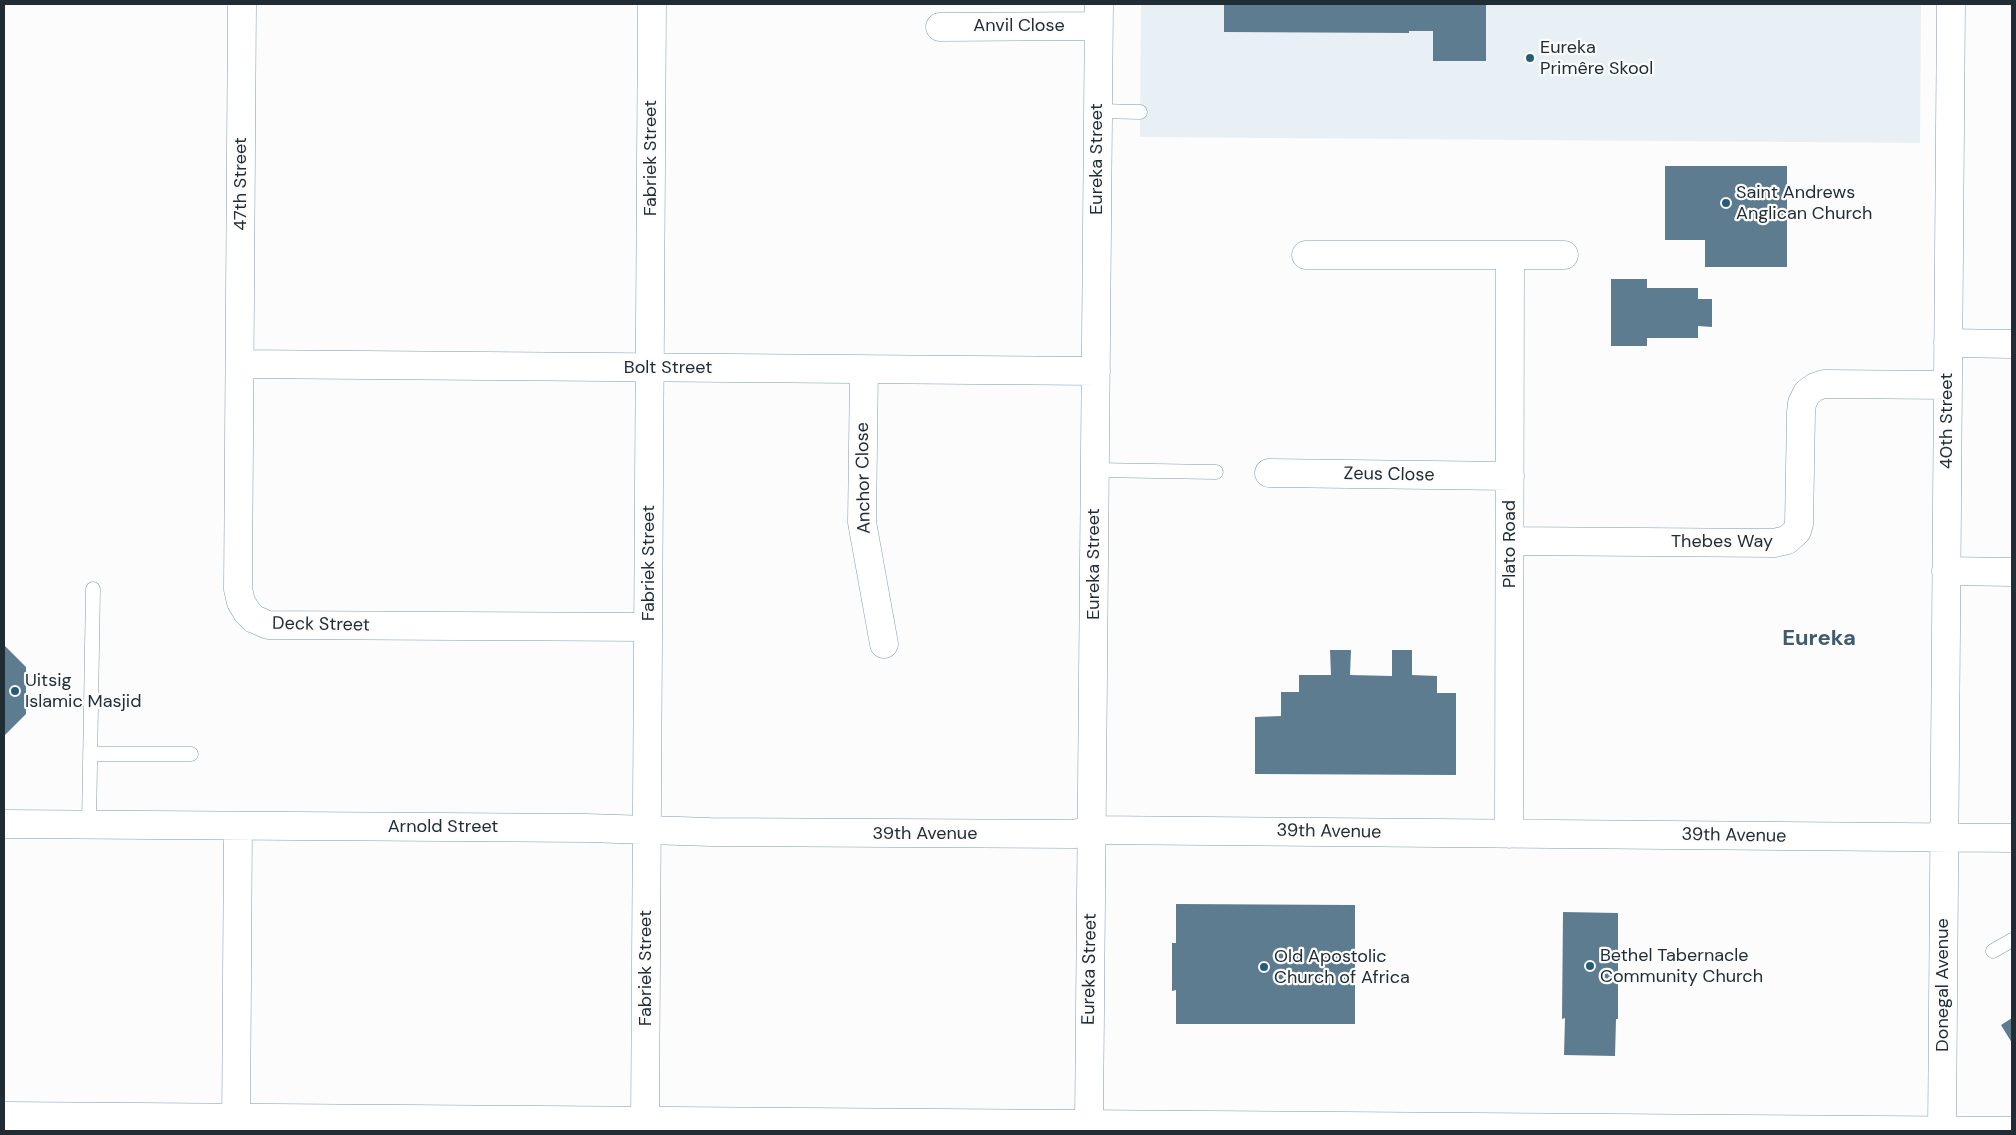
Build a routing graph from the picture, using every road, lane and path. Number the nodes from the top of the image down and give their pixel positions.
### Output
1 (242, 4) edge
2 (652, 4) edge
3 (1951, 4) edge
4 (1099, 15) edge
5 (940, 27) dead end
6 (1098, 111) junction
7 (1140, 112) dead end
8 (1510, 255) junction
9 (1564, 255) dead end
10 (1306, 256) dead end
11 (1948, 343) junction
12 (2012, 344) edge
13 (240, 364) junction
14 (650, 368) junction
15 (864, 370) junction
16 (1096, 371) junction
17 (1948, 385) junction
18 (1095, 470) junction
19 (1216, 472) dead end
20 (1268, 473) dead end
21 (1510, 476) junction
22 (1510, 542) junction
23 (1946, 571) junction
24 (2012, 572) edge
25 (93, 589) dead end
26 (648, 627) junction
27 (884, 644) dead end
28 (90, 754) junction
29 (191, 754) dead end
30 (4, 824) edge
31 (89, 824) junction
32 (238, 826) junction
33 (1092, 830) junction
34 (647, 832) junction
35 (1509, 834) junction
36 (1944, 838) junction
37 (2012, 838) edge
38 (2012, 940) edge
39 (1992, 951) dead end
40 (4, 1116) edge
41 (645, 1121) junction
42 (1089, 1123) junction
43 (236, 1125) edge
44 (703, 1126) edge
45 (1942, 1131) edge
46 (2012, 1131) edge

1 - 13 street, 47th Street
2 - 14 street, Fabriek Street
3 - 11 street, 40th Street
4 - 5 street, Anvil Close
4 - 6 street, Eureka Street
6 - 7 lane
6 - 16 street, Eureka Street
8 - 9 street
8 - 10 street
8 - 21 street, Plato Road
11 - 12 street
11 - 17 street, 40th Street
13 - 14 street, Bolt Street
13 - 26 street, Deck Street
14 - 15 street, Bolt Street
14 - 26 street, Fabriek Street
15 - 16 street, Bolt Street
15 - 27 street, Anchor Close
16 - 18 street, Eureka Street
17 - 22 street, Thebes Way
17 - 23 street, 40th Street
18 - 19 lane
18 - 33 street, Eureka Street
20 - 21 street, Zeus Close
21 - 22 street, Plato Road
22 - 35 street, Plato Road
23 - 24 street
23 - 36 street, 40th Street
25 - 28 lane
26 - 34 street, Fabriek Street
28 - 29 lane
28 - 31 lane
30 - 31 street, Arnold Street
31 - 32 street, Arnold Street
32 - 34 street, Arnold Street
32 - 43 street
33 - 34 street, 39th Avenue
33 - 35 street, 39th Avenue
33 - 42 street, Eureka Street
34 - 41 street, Fabriek Street
35 - 36 street, 39th Avenue
36 - 37 street, 39th Avenue
36 - 45 street, Donegal Avenue
38 - 39 lane
40 - 43 street
41 - 43 street
41 - 44 street
42 - 44 street
42 - 45 street
45 - 46 street

